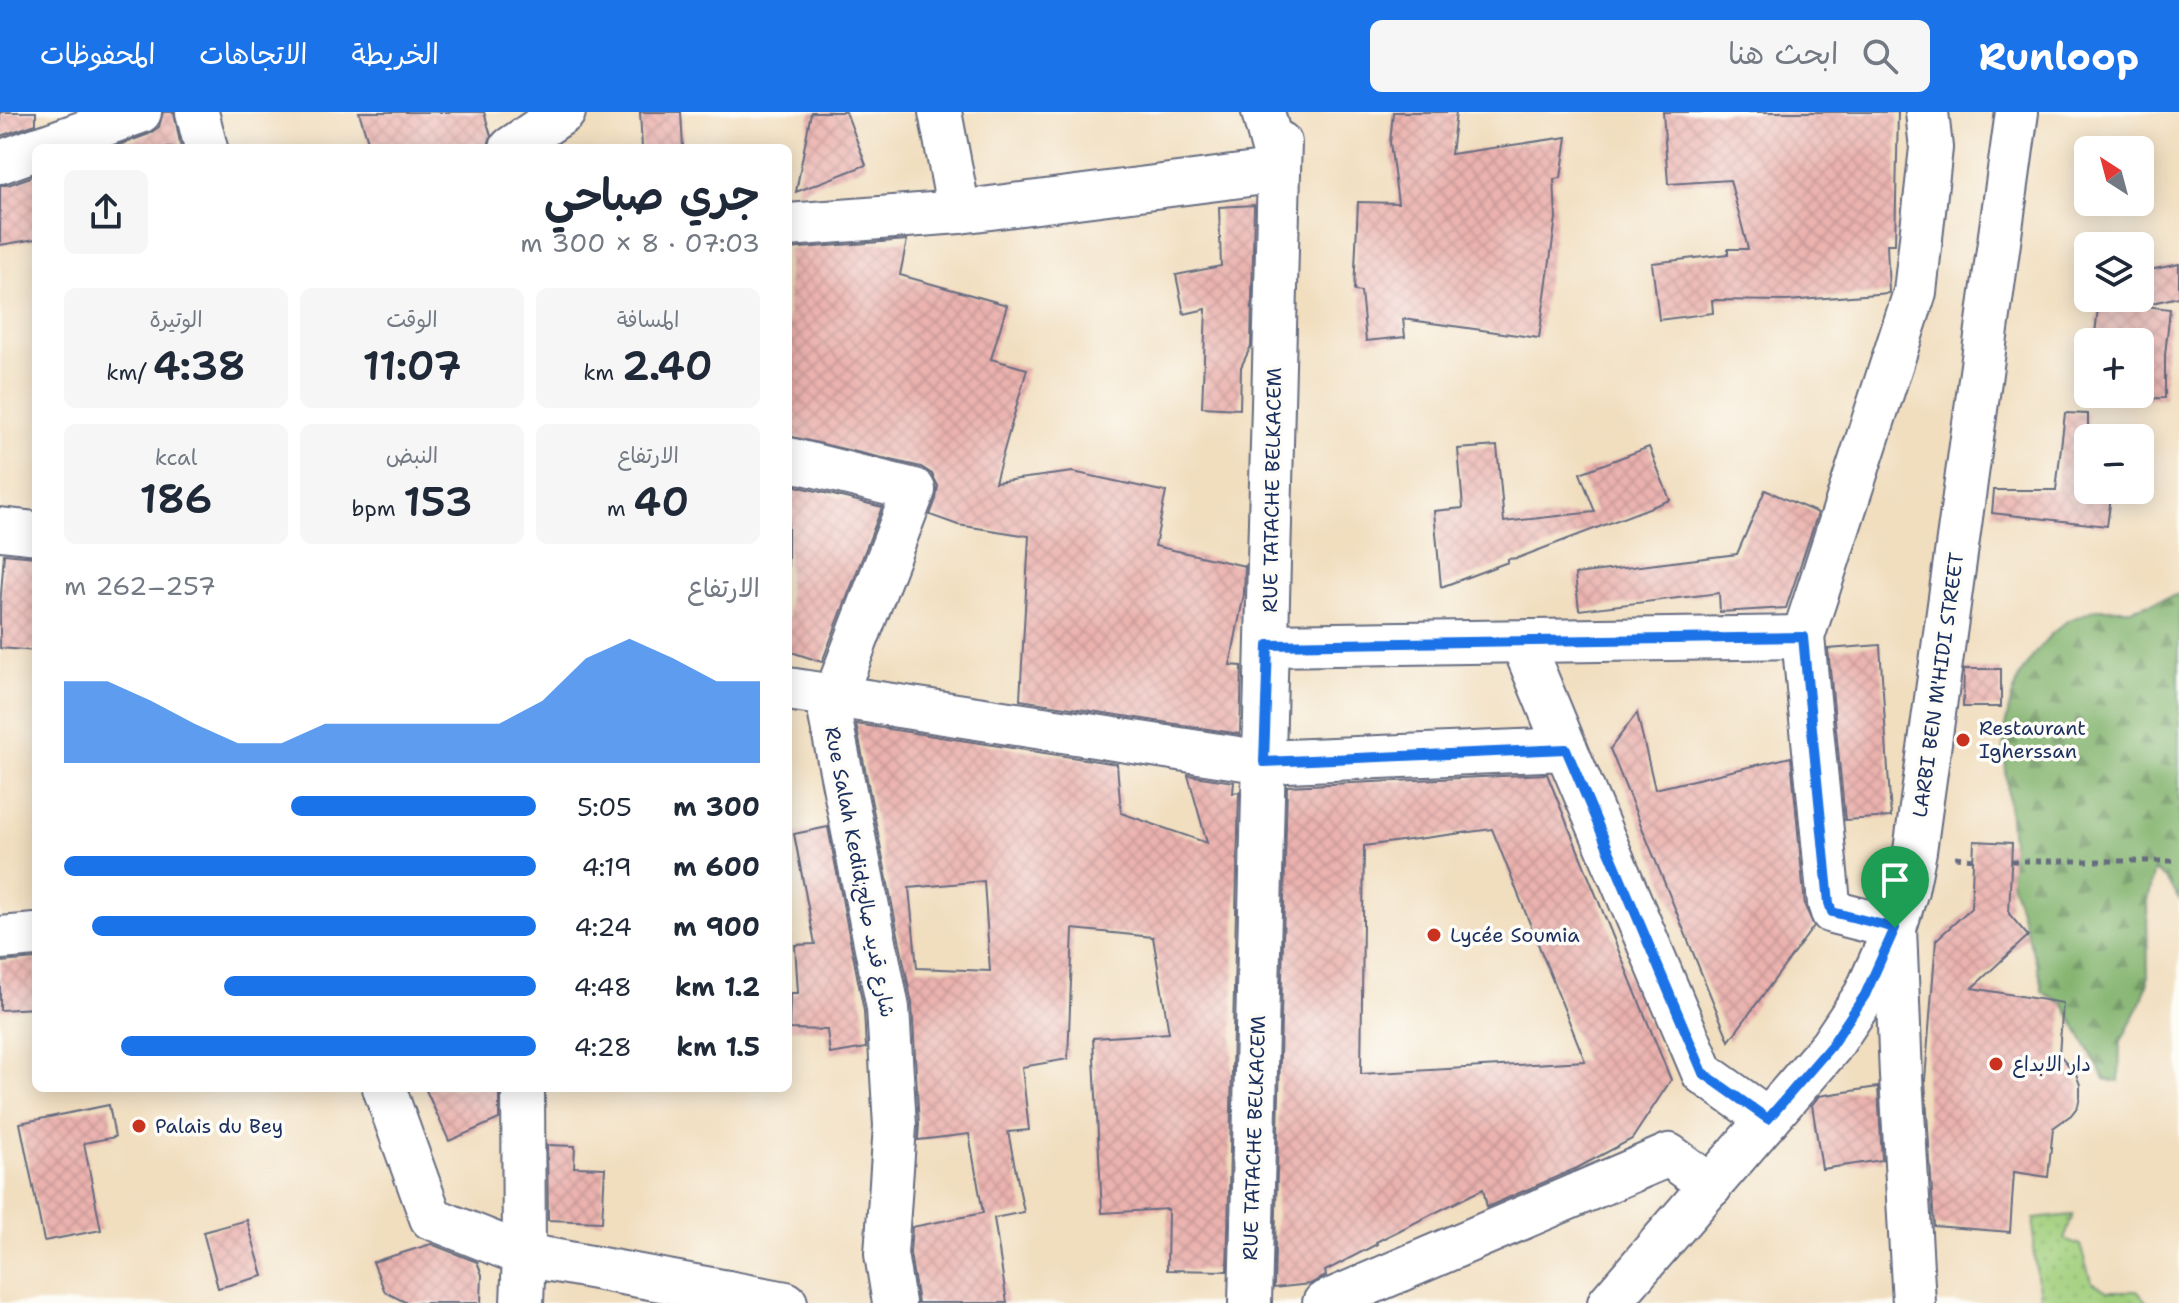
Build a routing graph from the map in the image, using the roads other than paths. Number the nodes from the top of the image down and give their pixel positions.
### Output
1 (140, 112) edge
2 (197, 112) edge
3 (511, 112) edge
4 (564, 112) edge
5 (940, 112) edge
6 (1263, 112) edge
7 (1281, 112) edge
8 (1927, 112) edge
9 (2017, 112) edge
10 (52, 144) edge
11 (205, 144) edge
12 (511, 144) edge
13 (517, 144) edge
14 (32, 151) edge
15 (0, 162) edge
16 (1279, 171) junction
17 (959, 212) junction
18 (792, 225) edge
19 (792, 460) edge
20 (0, 529) edge
21 (32, 533) edge
22 (1803, 637) junction
23 (1522, 642) junction
24 (1268, 645) junction
25 (792, 690) edge
26 (835, 696) junction
27 (1566, 749) junction
28 (1264, 762) junction
29 (1895, 928) junction
30 (32, 935) edge
31 (0, 938) edge
32 (385, 1092) edge
33 (523, 1092) edge
34 (1768, 1119) junction
35 (1711, 1186) junction
36 (524, 1255) junction
37 (726, 1298) edge
38 (522, 1303) edge
39 (786, 1303) edge
40 (894, 1303) edge
41 (1250, 1303) edge
42 (1324, 1303) edge
43 (1609, 1303) edge
44 (1914, 1303) edge

1 - 10 street
2 - 11 street
3 - 12 street
4 - 13 street
5 - 17 street
6 - 16 street, RUE TATACHE BELKACEM
7 - 16 street
8 - 22 street
9 - 29 street, LARBI BEN M'HIDI STREET
14 - 15 street
16 - 17 street
16 - 24 street, RUE TATACHE BELKACEM
17 - 18 street
19 - 26 street, Rue Salah Kedid;شارع قديد صالح
20 - 21 street
22 - 23 street
22 - 29 street
23 - 24 street
23 - 27 street
24 - 28 street, RUE TATACHE BELKACEM
25 - 26 street
26 - 28 street
26 - 40 street, Rue Salah Kedid;شارع قديد صالح
27 - 28 street
27 - 34 street
28 - 41 street, RUE TATACHE BELKACEM
29 - 34 street, LARBI BEN M'HIDI STREET
29 - 44 street
30 - 31 street
32 - 36 street
33 - 36 street
34 - 35 street, LARBI BEN M'HIDI STREET
35 - 42 street
35 - 43 street, LARBI BEN M'HIDI STREET
36 - 37 street
36 - 38 street
37 - 39 street

